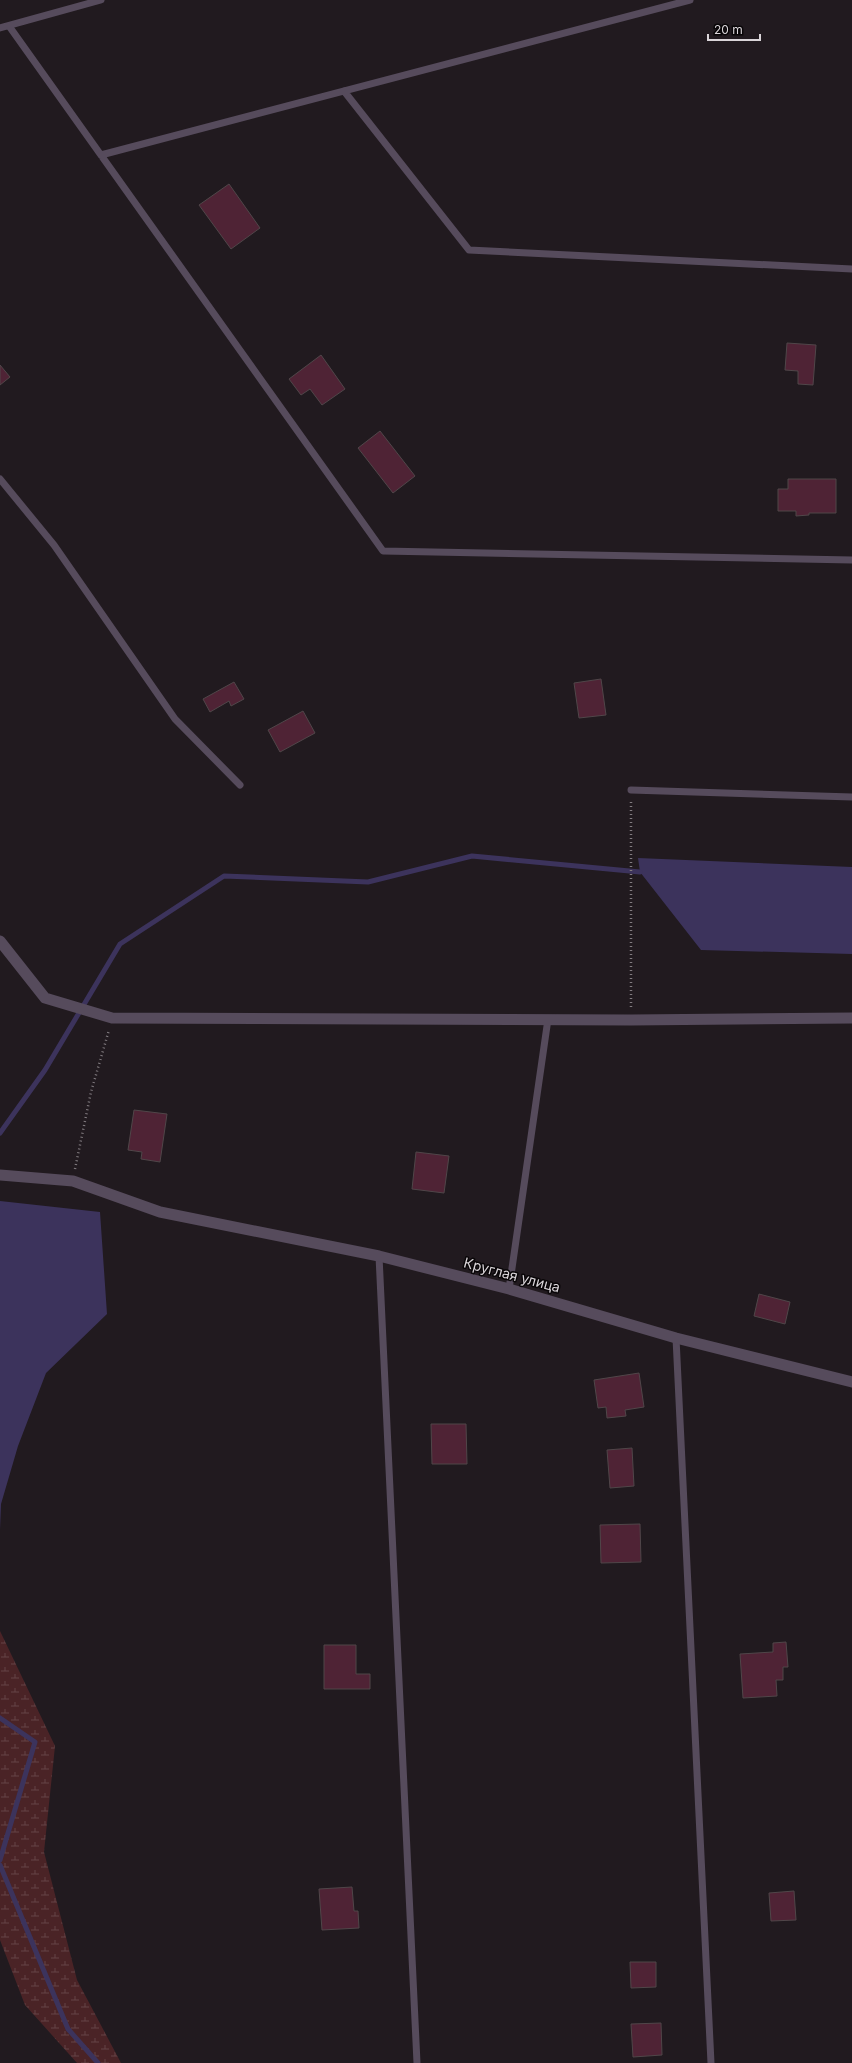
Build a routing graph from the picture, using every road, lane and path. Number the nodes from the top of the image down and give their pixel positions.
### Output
1 (101, 0) edge
2 (690, 0) edge
3 (8, 26) junction
4 (0, 28) edge
5 (344, 91) junction
6 (101, 155) junction
7 (852, 269) edge
8 (0, 479) edge
9 (852, 560) edge
10 (240, 784) dead end
11 (631, 790) joint
12 (852, 797) edge
13 (0, 941) edge
14 (112, 1018) junction
15 (852, 1018) edge
16 (548, 1019) junction
17 (631, 1020) junction
18 (0, 1175) edge
19 (73, 1181) junction
20 (379, 1256) junction
21 (509, 1289) junction
22 (676, 1338) junction
23 (852, 1382) edge
24 (417, 2063) edge
25 (711, 2063) edge

1 - 3 lane
2 - 5 lane
3 - 4 lane
3 - 6 lane
5 - 6 lane
5 - 7 lane
6 - 9 lane
8 - 10 lane
11 - 12 lane
11 - 17 path
13 - 14 street
14 - 16 street
14 - 19 path
15 - 17 street
16 - 17 street
16 - 21 lane
18 - 19 street, Круглая улица
19 - 20 street, Круглая улица
20 - 21 street, Круглая улица
20 - 24 lane
21 - 22 street, Круглая улица
22 - 23 street, Круглая улица
22 - 25 lane

